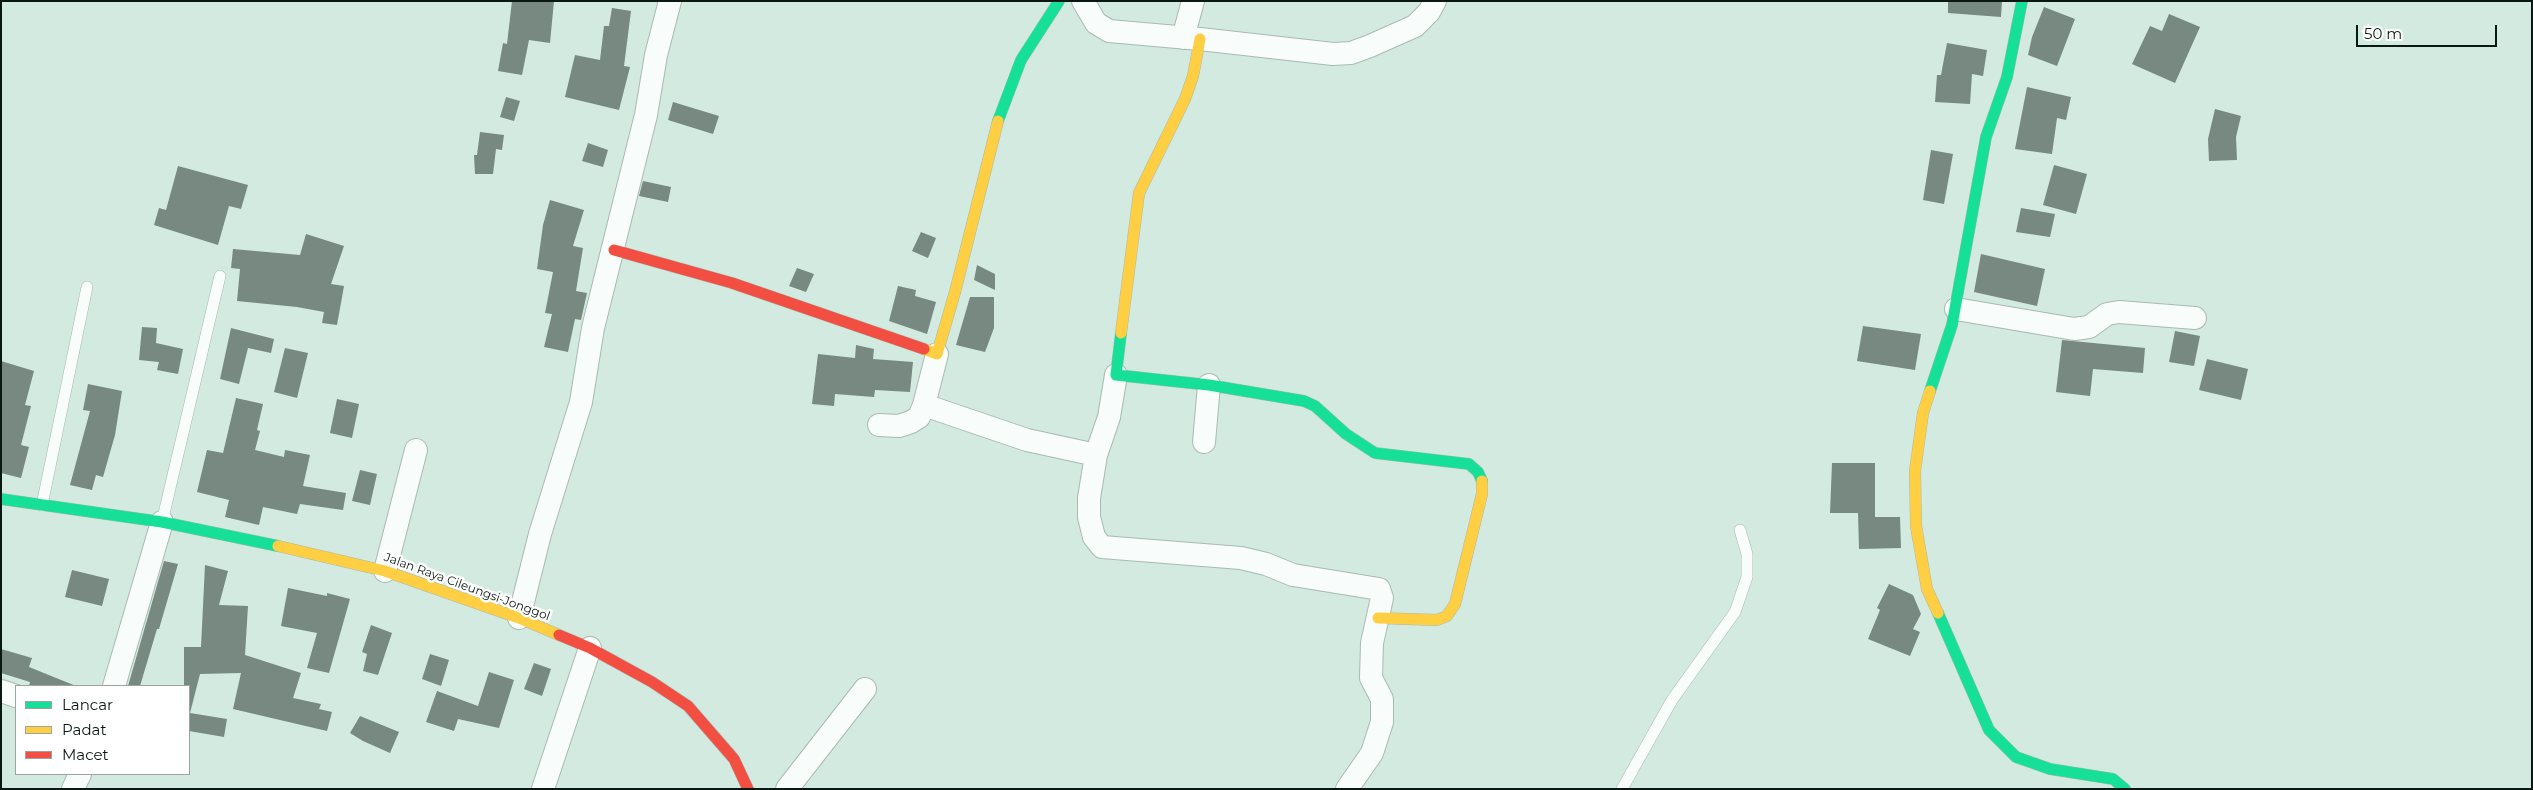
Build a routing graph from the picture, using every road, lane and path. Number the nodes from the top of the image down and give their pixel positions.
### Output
1 (670, 1) edge
2 (1059, 1) edge
3 (1083, 1) edge
4 (1193, 1) edge
5 (1435, 1) edge
6 (2022, 1) edge
7 (1192, 38) junction
8 (614, 250) junction
9 (220, 276) dead end
10 (87, 287) dead end
11 (1956, 309) junction
12 (2195, 318) dead end
13 (937, 354) junction
14 (1116, 375) junction
15 (1209, 385) junction
16 (924, 405) junction
17 (879, 425) dead end
18 (1204, 442) dead end
19 (416, 450) dead end
20 (1096, 455) junction
21 (1, 499) edge
22 (42, 505) junction
23 (162, 522) junction
24 (1740, 530) dead end
25 (385, 571) junction
26 (518, 618) junction
27 (1378, 618) junction
28 (590, 648) junction
29 (114, 685) edge
30 (865, 689) dead end
31 (1, 691) edge
32 (15, 696) edge
33 (80, 775) edge
34 (73, 789) edge
35 (543, 789) edge
36 (748, 789) edge
37 (787, 789) edge
38 (1347, 789) edge
39 (1622, 789) edge
40 (2125, 789) edge

1 - 8 street
2 - 13 street
3 - 7 street
4 - 7 street
5 - 7 street
6 - 11 street
7 - 14 street
8 - 13 street
8 - 26 street
9 - 23 lane
10 - 22 lane
11 - 12 street
11 - 40 street
13 - 16 street
14 - 15 street
14 - 20 street
15 - 18 street
15 - 27 street
16 - 17 street
16 - 20 street
19 - 25 street
20 - 27 street
21 - 22 street, Jalan Raya Cileungsi-Jonggol
22 - 23 street, Jalan Raya Cileungsi-Jonggol
23 - 25 street, Jalan Raya Cileungsi-Jonggol
23 - 29 street
24 - 39 lane
25 - 26 street, Jalan Raya Cileungsi-Jonggol
26 - 28 street, Jalan Raya Cileungsi-Jonggol
27 - 38 street
28 - 35 street
28 - 36 street, Jalan Raya Cileungsi-Jonggol
30 - 37 street
31 - 32 street
33 - 34 street

